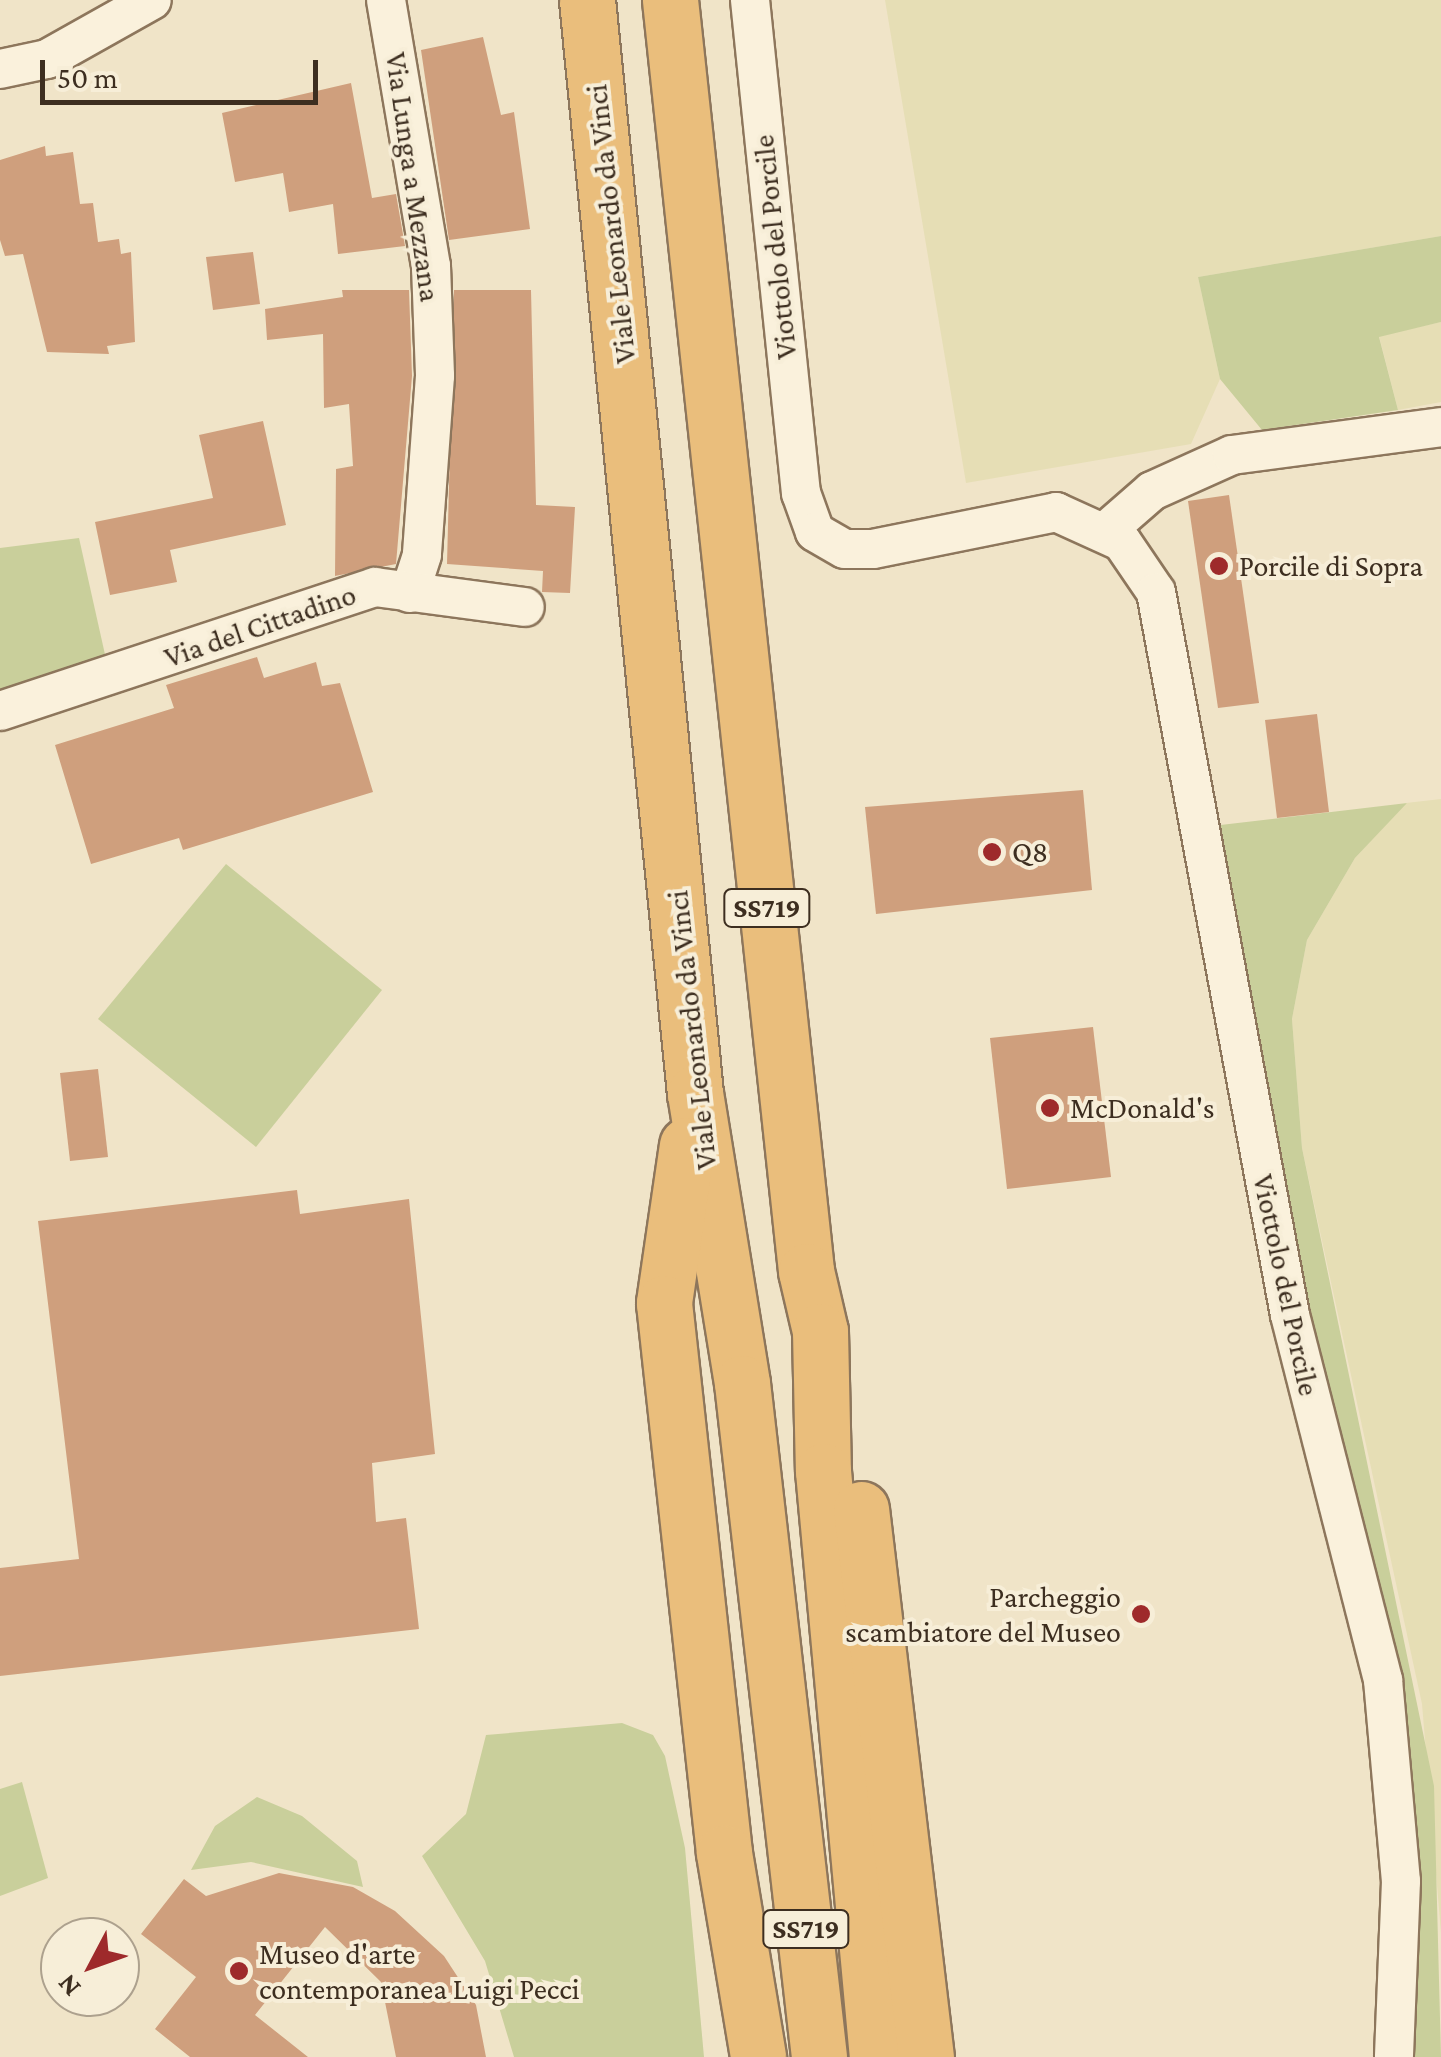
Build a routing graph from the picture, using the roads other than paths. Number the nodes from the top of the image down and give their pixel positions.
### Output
1 (152, 0) edge
2 (386, 0) edge
3 (587, 0) edge
4 (670, 0) edge
5 (750, 0) edge
6 (0, 70) edge
7 (1441, 428) edge
8 (1105, 532) junction
9 (410, 593) junction
10 (526, 607) dead end
11 (0, 710) edge
12 (695, 1092) junction
13 (820, 1331) junction
14 (887, 1709) junction
15 (726, 1862) junction
16 (724, 2057) edge
17 (758, 2057) edge
18 (819, 2057) edge
19 (877, 2057) edge
20 (926, 2057) edge
21 (960, 2057) edge
22 (1394, 2057) edge

1 - 6 street
2 - 9 street, Via Lunga a Mezzana
3 - 12 highway, Viale Leonardo da Vinci / SS719
4 - 13 highway, SS719
5 - 8 street, Viottolo del Porcile
7 - 8 street
8 - 22 street, Viottolo del Porcile
9 - 10 street, Via del Cittadino
9 - 11 street, Via del Cittadino
12 - 15 highway
12 - 18 highway, Viale Leonardo da Vinci / SS719
13 - 14 highway
13 - 19 highway, SS719
14 - 20 highway
14 - 21 highway
15 - 16 highway
15 - 17 highway

